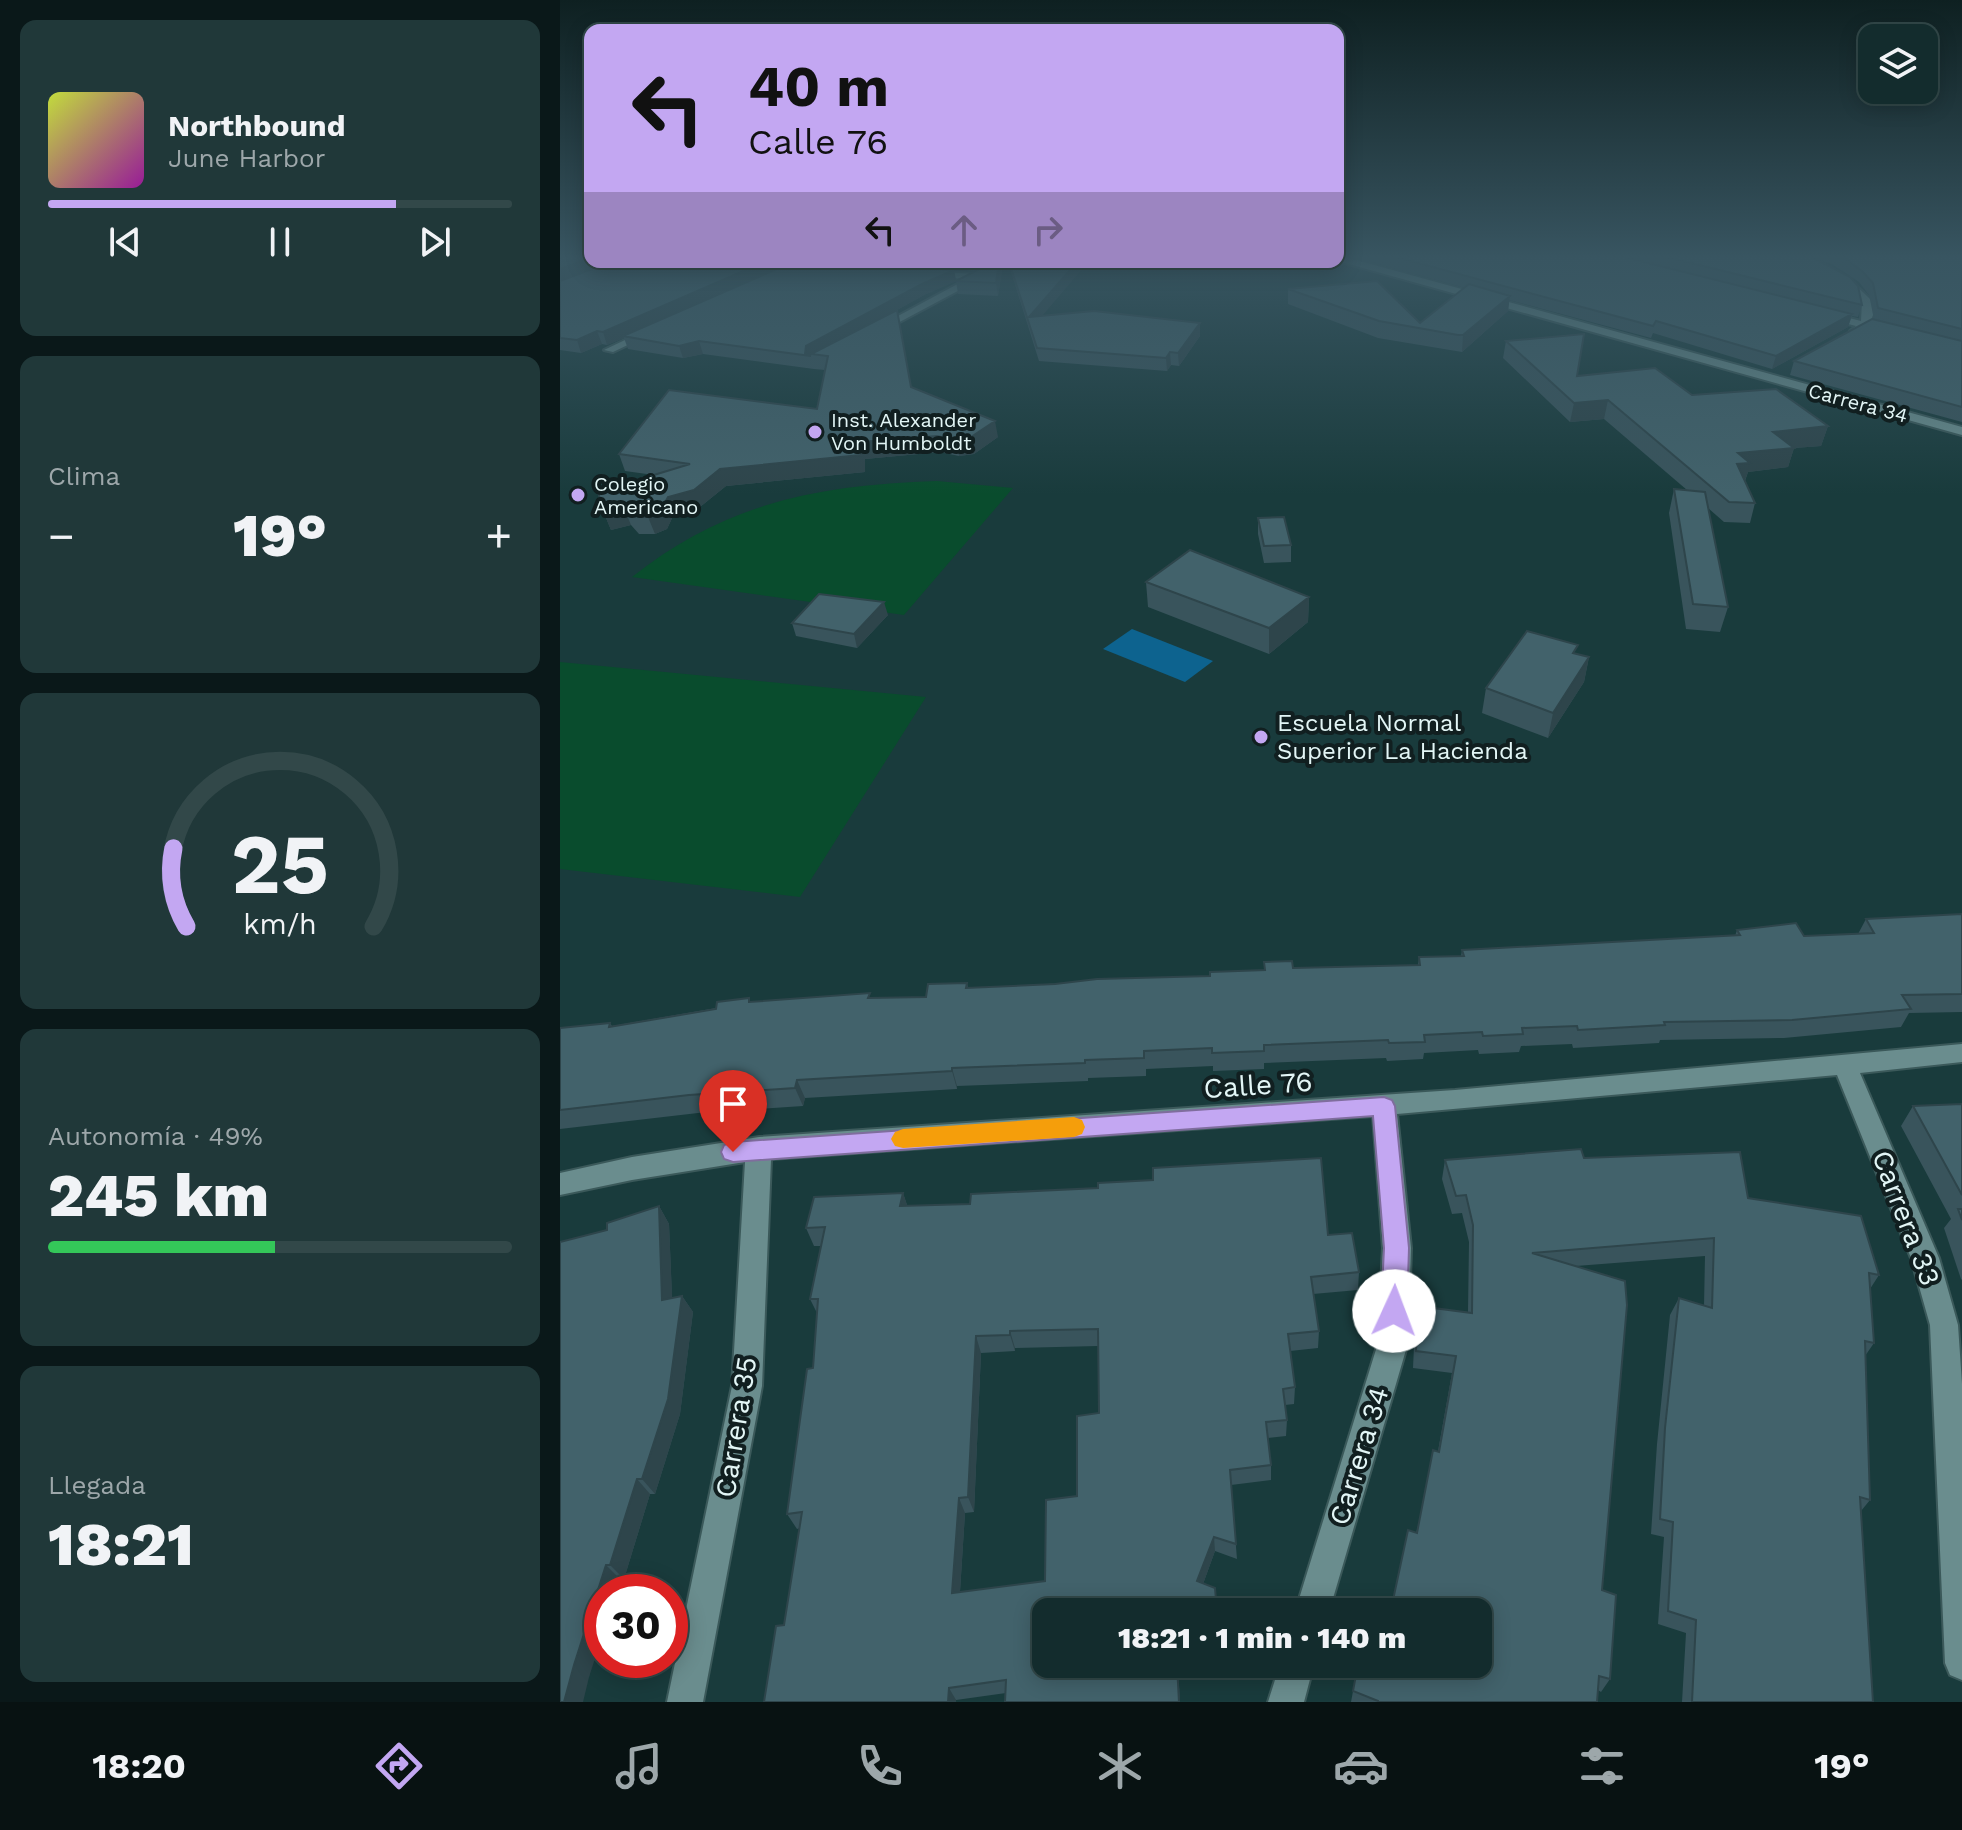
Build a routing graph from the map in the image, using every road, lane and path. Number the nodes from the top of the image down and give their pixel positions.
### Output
1 (645, 334) edge
2 (1610, 334) edge
3 (1847, 334) edge
4 (1837, 340) edge
5 (609, 350) dead end
6 (1782, 371) edge
7 (1768, 379) junction
8 (1962, 431) edge
9 (1962, 1053) edge
10 (1845, 1065) junction
11 (1384, 1106) junction
12 (759, 1148) junction
13 (560, 1184) edge
14 (1316, 1598) edge
15 (1962, 1663) edge
16 (1293, 1678) edge
17 (685, 1702) edge
18 (1286, 1702) edge

1 - 5 street
2 - 7 street, Carrera 34
3 - 4 street
6 - 7 street
7 - 8 street, Carrera 34
9 - 10 street, Calle 76
10 - 11 street, Calle 76
10 - 15 street, Carrera 33
11 - 12 street, Calle 76
11 - 14 street, Carrera 34
12 - 13 street, Calle 76
12 - 17 street, Carrera 35
16 - 18 street

